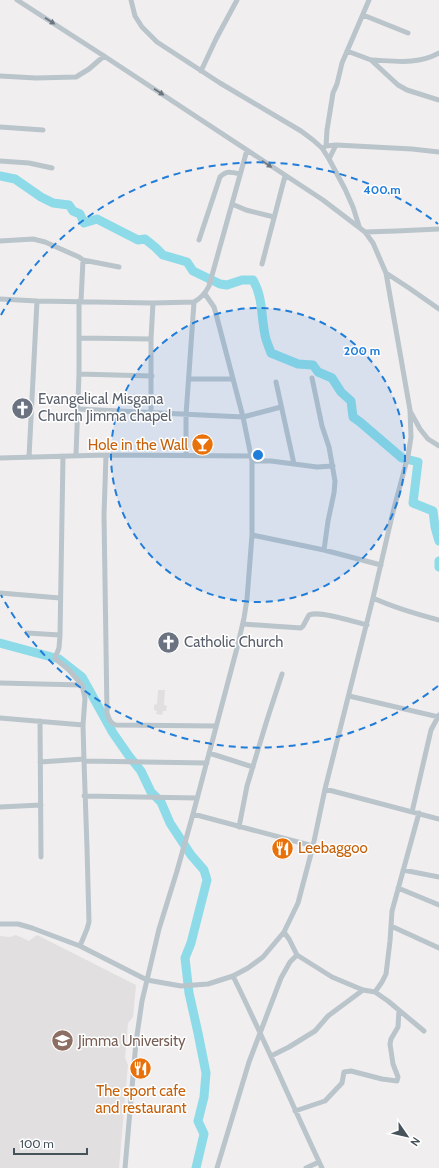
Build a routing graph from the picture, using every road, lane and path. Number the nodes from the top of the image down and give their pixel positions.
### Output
1 (17, 0) edge
2 (131, 0) edge
3 (237, 0) edge
4 (369, 0) edge
5 (363, 15) junction
6 (408, 33) dead end
7 (347, 51) junction
8 (439, 53) edge
9 (104, 56) junction
10 (371, 60) junction
11 (201, 71) junction
12 (0, 76) edge
13 (439, 99) edge
14 (0, 127) edge
15 (43, 130) dead end
16 (336, 145) junction
17 (324, 147) junction
18 (247, 150) junction
19 (439, 152) edge
20 (329, 159) junction
21 (0, 161) edge
22 (52, 168) dead end
23 (240, 174) junction
24 (285, 176) junction
25 (232, 204) junction
26 (274, 217) junction
27 (359, 226) junction
28 (439, 229) edge
29 (365, 232) junction
30 (199, 240) dead end
31 (0, 241) edge
32 (83, 260) junction
33 (262, 264) dead end
34 (119, 267) dead end
35 (386, 273) junction
36 (205, 294) junction
37 (0, 299) edge
38 (37, 301) junction
39 (80, 301) junction
40 (194, 302) junction
41 (154, 303) junction
42 (439, 309) edge
43 (80, 338) junction
44 (151, 339) junction
45 (79, 374) junction
46 (152, 376) junction
47 (312, 378) dead end
48 (190, 379) junction
49 (232, 379) junction
50 (276, 382) dead end
51 (281, 407) junction
52 (78, 409) junction
53 (410, 410) junction
54 (151, 413) junction
55 (186, 415) junction
56 (243, 417) junction
57 (439, 446) edge
58 (76, 455) junction
59 (106, 455) junction
60 (63, 456) junction
61 (186, 456) junction
62 (29, 457) junction
63 (0, 458) edge
64 (251, 459) junction
65 (294, 464) junction
66 (333, 466) junction
67 (252, 535) junction
68 (324, 550) junction
69 (381, 564) junction
70 (0, 593) edge
71 (60, 598) junction
72 (373, 598) junction
73 (439, 620) edge
74 (243, 624) junction
75 (367, 625) junction
76 (27, 633) dead end
77 (60, 635) junction
78 (282, 674) dead end
79 (0, 683) edge
80 (82, 685) junction
81 (349, 696) junction
82 (439, 717) edge
83 (0, 718) edge
84 (40, 721) junction
85 (83, 725) junction
86 (216, 726) junction
87 (209, 753) junction
88 (84, 760) junction
89 (40, 762) junction
90 (207, 763) junction
91 (253, 767) junction
92 (325, 789) junction
93 (84, 796) junction
94 (197, 798) junction
95 (41, 805) junction
96 (0, 807) edge
97 (412, 812) junction
98 (193, 814) junction
99 (419, 814) junction
100 (439, 819) edge
101 (239, 827) junction
102 (313, 846) junction
103 (41, 857) dead end
104 (403, 870) junction
105 (439, 877) edge
106 (398, 888) junction
107 (439, 904) edge
108 (0, 924) edge
109 (391, 926) junction
110 (284, 932) junction
111 (80, 946) junction
112 (439, 948) edge
113 (297, 955) junction
114 (233, 976) junction
115 (147, 980) junction
116 (363, 990) junction
117 (375, 992) junction
118 (399, 1010) junction
119 (424, 1031) dead end
120 (260, 1032) junction
121 (271, 1056) junction
122 (295, 1111) junction
123 (319, 1162) junction
124 (125, 1168) edge
125 (217, 1168) edge
126 (306, 1168) edge
127 (322, 1168) edge

1 -> 9 street
2 - 11 street
3 - 11 street
4 - 5 street
5 - 6 street
5 - 7 street
7 - 10 street
7 - 17 street
8 - 10 street
9 - 12 street
9 -> 18 street
10 - 13 street
11 - 17 street
14 - 15 street
16 - 17 street
16 - 19 street
16 - 20 street
17 - 20 street
18 - 23 street
18 -> 24 street
20 - 27 street
21 - 22 street
23 - 25 street
23 - 30 street
24 - 26 street
24 - 27 street
25 - 26 street
25 - 36 street
26 - 33 street
27 - 29 street
28 - 29 street
29 - 35 street
31 - 32 street
32 - 34 street
32 - 39 street
35 - 42 street
35 - 53 street
36 - 40 street
36 - 49 street
37 - 38 street
38 - 39 street
38 - 62 street
39 - 41 street
39 - 43 street
40 - 41 street
40 - 48 street
41 - 44 street
43 - 44 street
43 - 45 street
44 - 46 street
45 - 46 street
45 - 52 street
46 - 54 street
47 - 66 street
48 - 49 street
48 - 55 street
49 - 56 street
50 - 51 street
51 - 56 street
51 - 65 street
52 - 54 street
52 - 58 street
53 - 57 street
53 - 69 street
54 - 55 street
55 - 56 street
55 - 61 street
56 - 64 street
58 - 59 street
58 - 60 street
59 - 61 street
59 - 86 street
60 - 62 street
60 - 71 street
61 - 64 street
62 - 63 street
64 - 65 street
64 - 67 street
65 - 66 street
66 - 68 street
67 - 68 street
67 - 74 street
68 - 69 street
69 - 72 street
70 - 71 street
71 - 77 street
72 - 73 street
72 - 75 street
74 - 75 street
74 - 86 street
75 - 81 street
76 - 77 street
77 - 80 street
78 - 91 street
79 - 80 street
80 - 85 street
81 - 82 street
81 - 92 street
82 - 97 street
83 - 84 street
84 - 85 street
84 - 89 street
85 - 88 street
86 - 87 street
87 - 90 street
87 - 91 street
88 - 89 street
88 - 90 street
88 - 93 street
89 - 95 street
90 - 94 street
91 - 101 street
92 - 97 street
92 - 102 street
93 - 94 street
93 - 111 street
94 - 98 street
95 - 96 street
95 - 103 street
97 - 99 street
98 - 101 street
98 - 115 street
99 - 100 street
99 - 104 street
101 - 102 street
102 - 110 street
104 - 105 street
104 - 106 street
106 - 107 street
106 - 109 street
108 - 111 street
109 - 112 street
109 - 117 street
110 - 113 street
110 - 114 street
111 - 115 street
113 - 116 street
113 - 120 street
114 - 115 street
114 - 120 street
115 - 124 street
116 - 117 street
116 - 121 street
117 - 118 street
118 - 119 street
118 - 122 street
120 - 121 street
120 - 125 street
121 - 122 street
122 - 123 street
123 - 126 street
123 - 127 street

